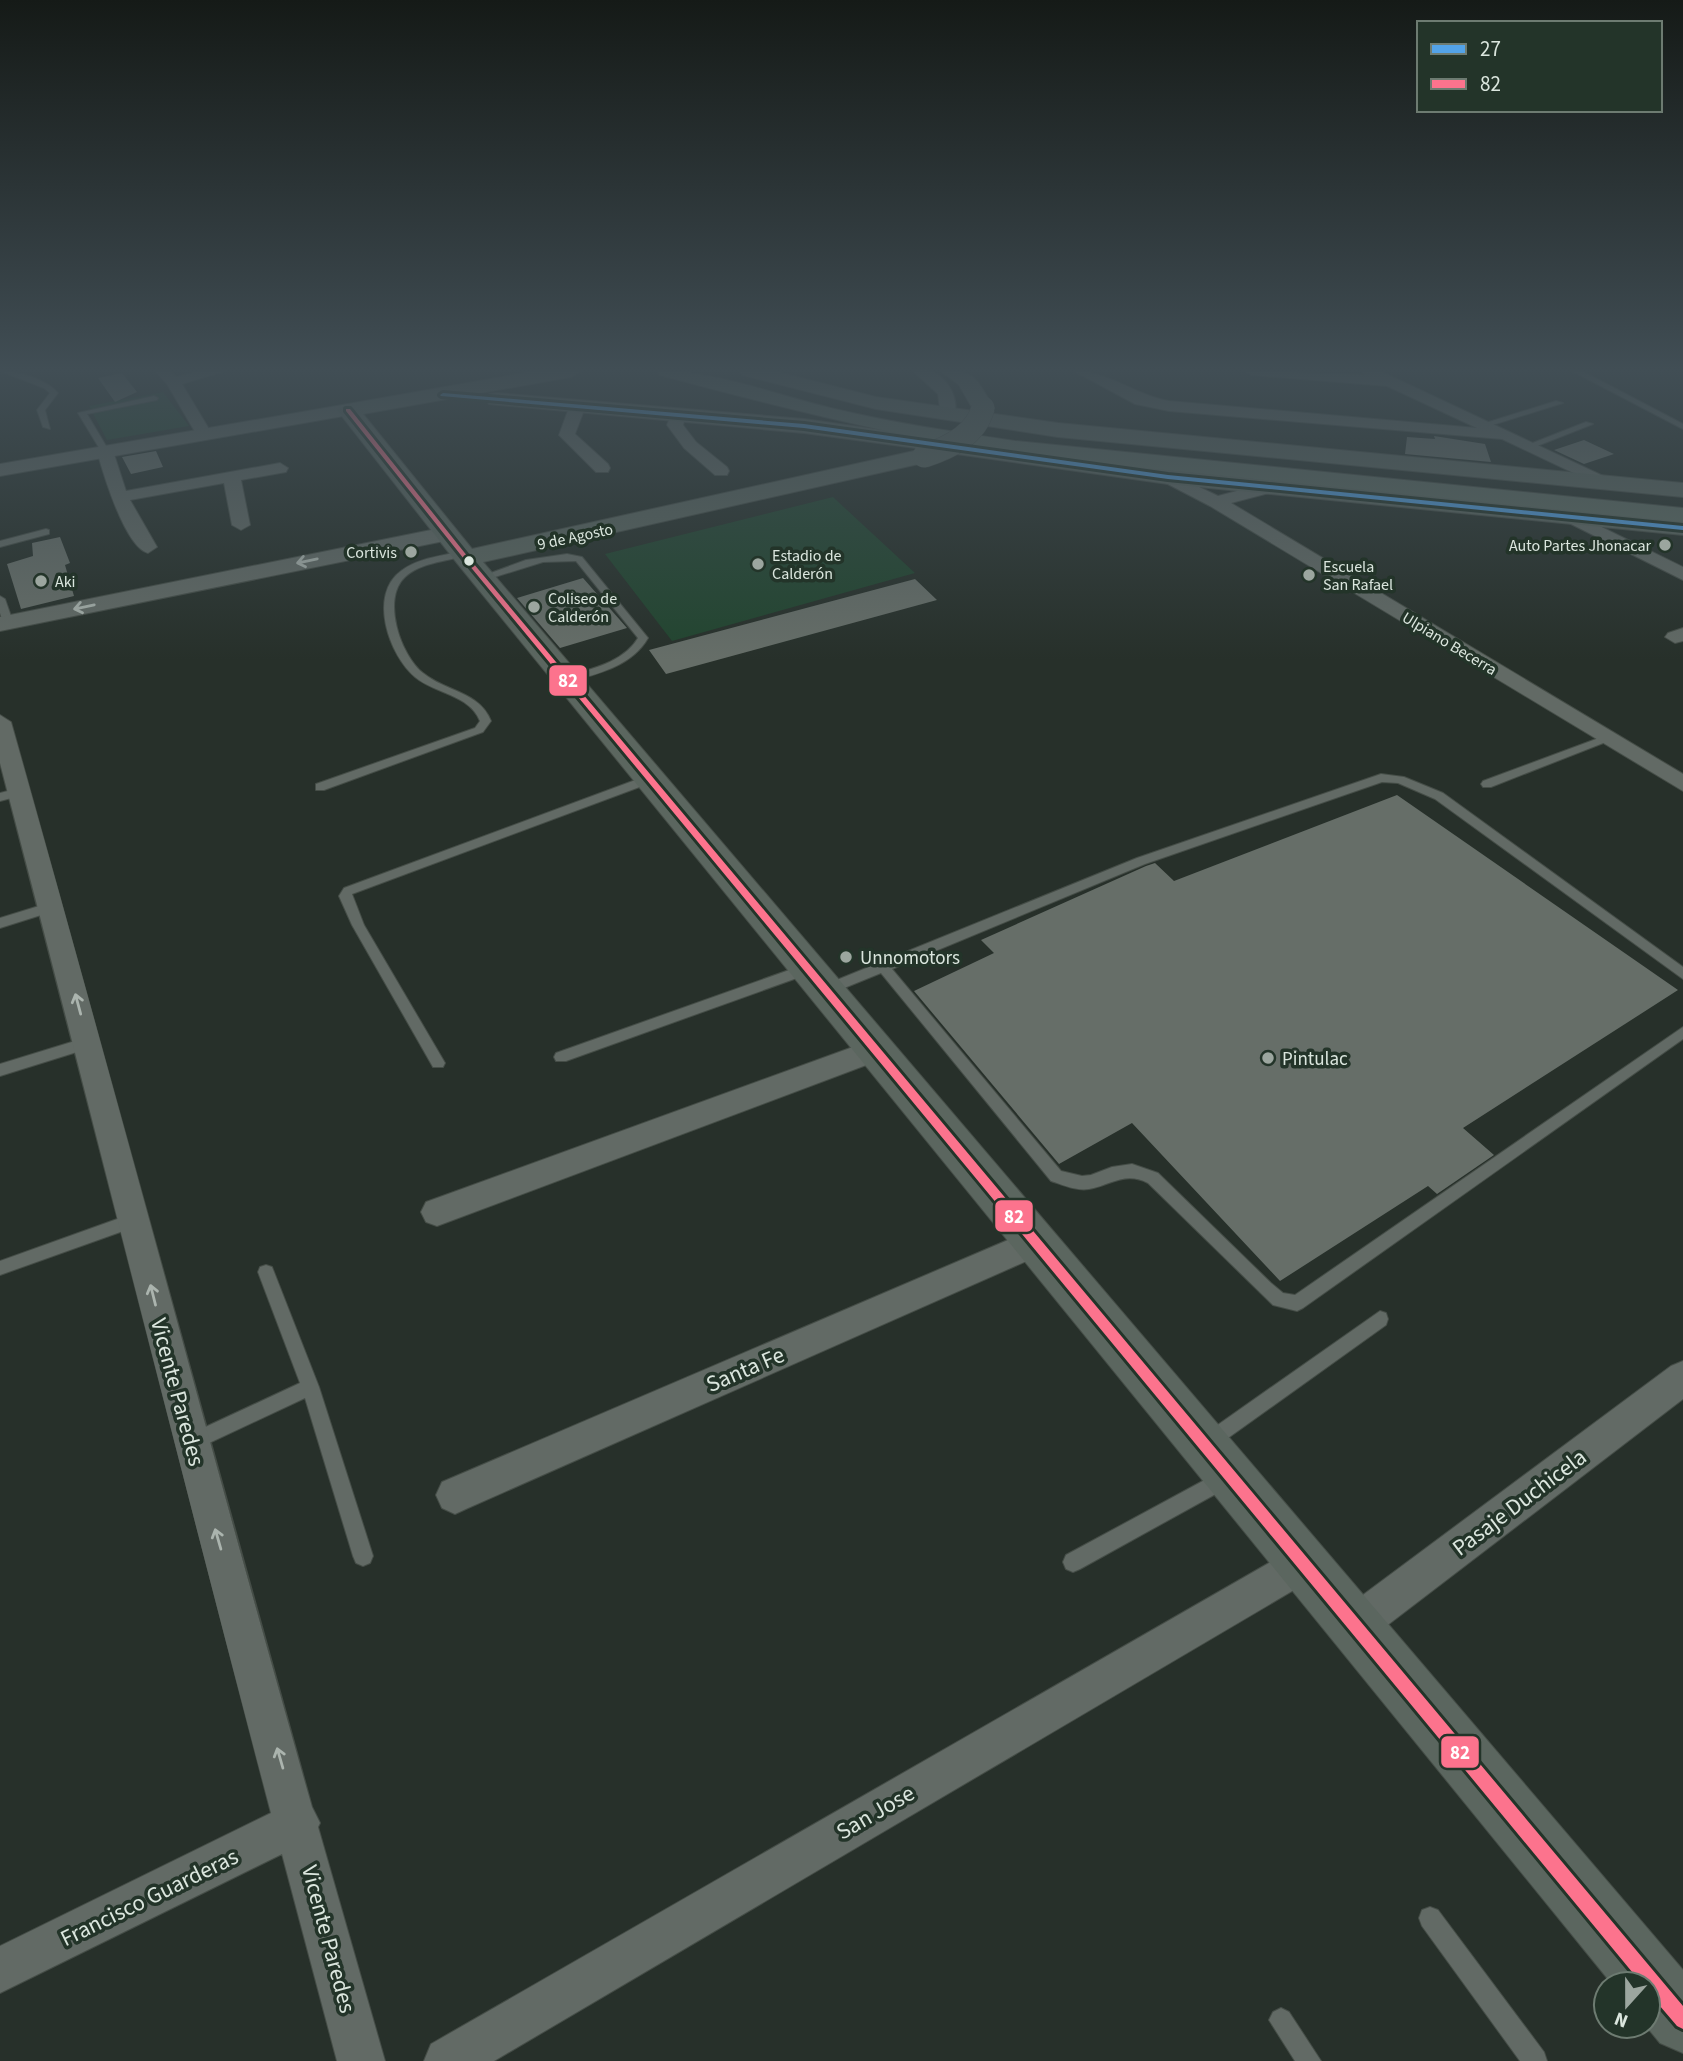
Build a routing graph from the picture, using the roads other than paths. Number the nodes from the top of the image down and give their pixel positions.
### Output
1 (110, 467) edge
2 (393, 467) edge
3 (716, 467) edge
4 (863, 467) edge
5 (1098, 467) edge
6 (1193, 467) edge
7 (1380, 467) edge
8 (1401, 467) edge
9 (1575, 467) edge
10 (280, 468) dead end
11 (721, 471) dead end
12 (231, 475) junction
13 (1168, 477) junction
14 (1491, 477) junction
15 (1609, 483) junction
16 (1267, 488) junction
17 (1683, 490) edge
18 (119, 497) junction
19 (1435, 497) junction
20 (1683, 500) edge
21 (1216, 502) junction
22 (1569, 516) junction
23 (241, 525) dead end
24 (1682, 526) edge
25 (46, 532) dead end
26 (0, 544) edge
27 (148, 548) dead end
28 (463, 555) junction
29 (1683, 574) edge
30 (0, 599) edge
31 (4, 623) edge
32 (568, 679) junction
33 (0, 722) edge
34 (1607, 738) junction
35 (649, 779) junction
36 (1487, 784) dead end
37 (1683, 784) edge
38 (320, 787) dead end
39 (9, 795) edge
40 (52, 907) junction
41 (0, 923) edge
42 (884, 968) junction
43 (1683, 974) edge
44 (816, 980) junction
45 (1683, 1032) edge
46 (88, 1043) junction
47 (875, 1050) junction
48 (561, 1057) dead end
49 (438, 1063) dead end
50 (0, 1070) edge
51 (437, 1212) dead end
52 (134, 1220) junction
53 (1035, 1242) junction
54 (0, 1268) edge
55 (266, 1272) dead end
56 (1380, 1319) dead end
57 (1683, 1378) edge
58 (310, 1387) junction
59 (190, 1443) junction
60 (1217, 1460) junction
61 (454, 1495) dead end
62 (363, 1556) dead end
63 (1073, 1562) dead end
64 (1303, 1563) junction
65 (1354, 1626) junction
66 (298, 1823) junction
67 (1430, 1918) dead end
68 (0, 1970) edge
69 (1281, 2020) dead end
70 (1683, 2020) edge
71 (361, 2061) edge
72 (448, 2061) edge
73 (1309, 2061) edge
74 (1535, 2061) edge

1 - 18 street
2 - 28 main road
3 - 11 street
4 - 28 main road, 9 de Agosto, bridge
5 - 13 main road
6 - 19 highway
7 - 14 highway
8 - 14 main road
9 - 15 street
10 - 12 street
12 - 18 street
12 - 23 street
13 - 16 main road
13 - 21 street, Ulpiano Becerra
14 - 15 main road
14 - 20 highway
15 - 17 main road
16 - 19 main road
16 - 21 street
18 - 27 street
19 - 22 main road
19 - 24 highway
21 - 34 street, Ulpiano Becerra
22 - 24 main road
22 - 29 street
25 - 26 lane
28 -> 31 street, 9 de Agosto
28 - 32 main road
28 - 32 lane
28 - 38 lane
30 - 31 lane
32 - 35 main road
33 - 39 street, Vicente Paredes
34 - 36 lane
34 - 37 street, Ulpiano Becerra
35 - 44 main road
35 - 49 lane
39 - 40 street, Vicente Paredes
40 - 41 lane
46 -> 40 street, Vicente Paredes
42 - 43 lane
42 - 44 lane
42 - 45 lane
44 - 47 main road
44 - 48 lane
46 - 50 lane
46 - 52 street, Vicente Paredes
47 - 51 street
47 - 53 main road
52 - 54 lane
59 -> 52 street, Vicente Paredes
53 - 60 main road
53 - 61 street, Santa Fe
55 - 58 lane
56 - 60 lane
57 - 65 street, Pasaje Duchicela
58 - 59 lane
58 - 62 lane
66 -> 59 street, Vicente Paredes
60 - 63 lane
60 - 64 main road
64 - 65 main road
64 - 72 street, San Jose
65 - 70 main road
66 - 68 street, Francisco Guarderas
66 - 71 street, Vicente Paredes
67 - 74 lane
69 - 73 lane

